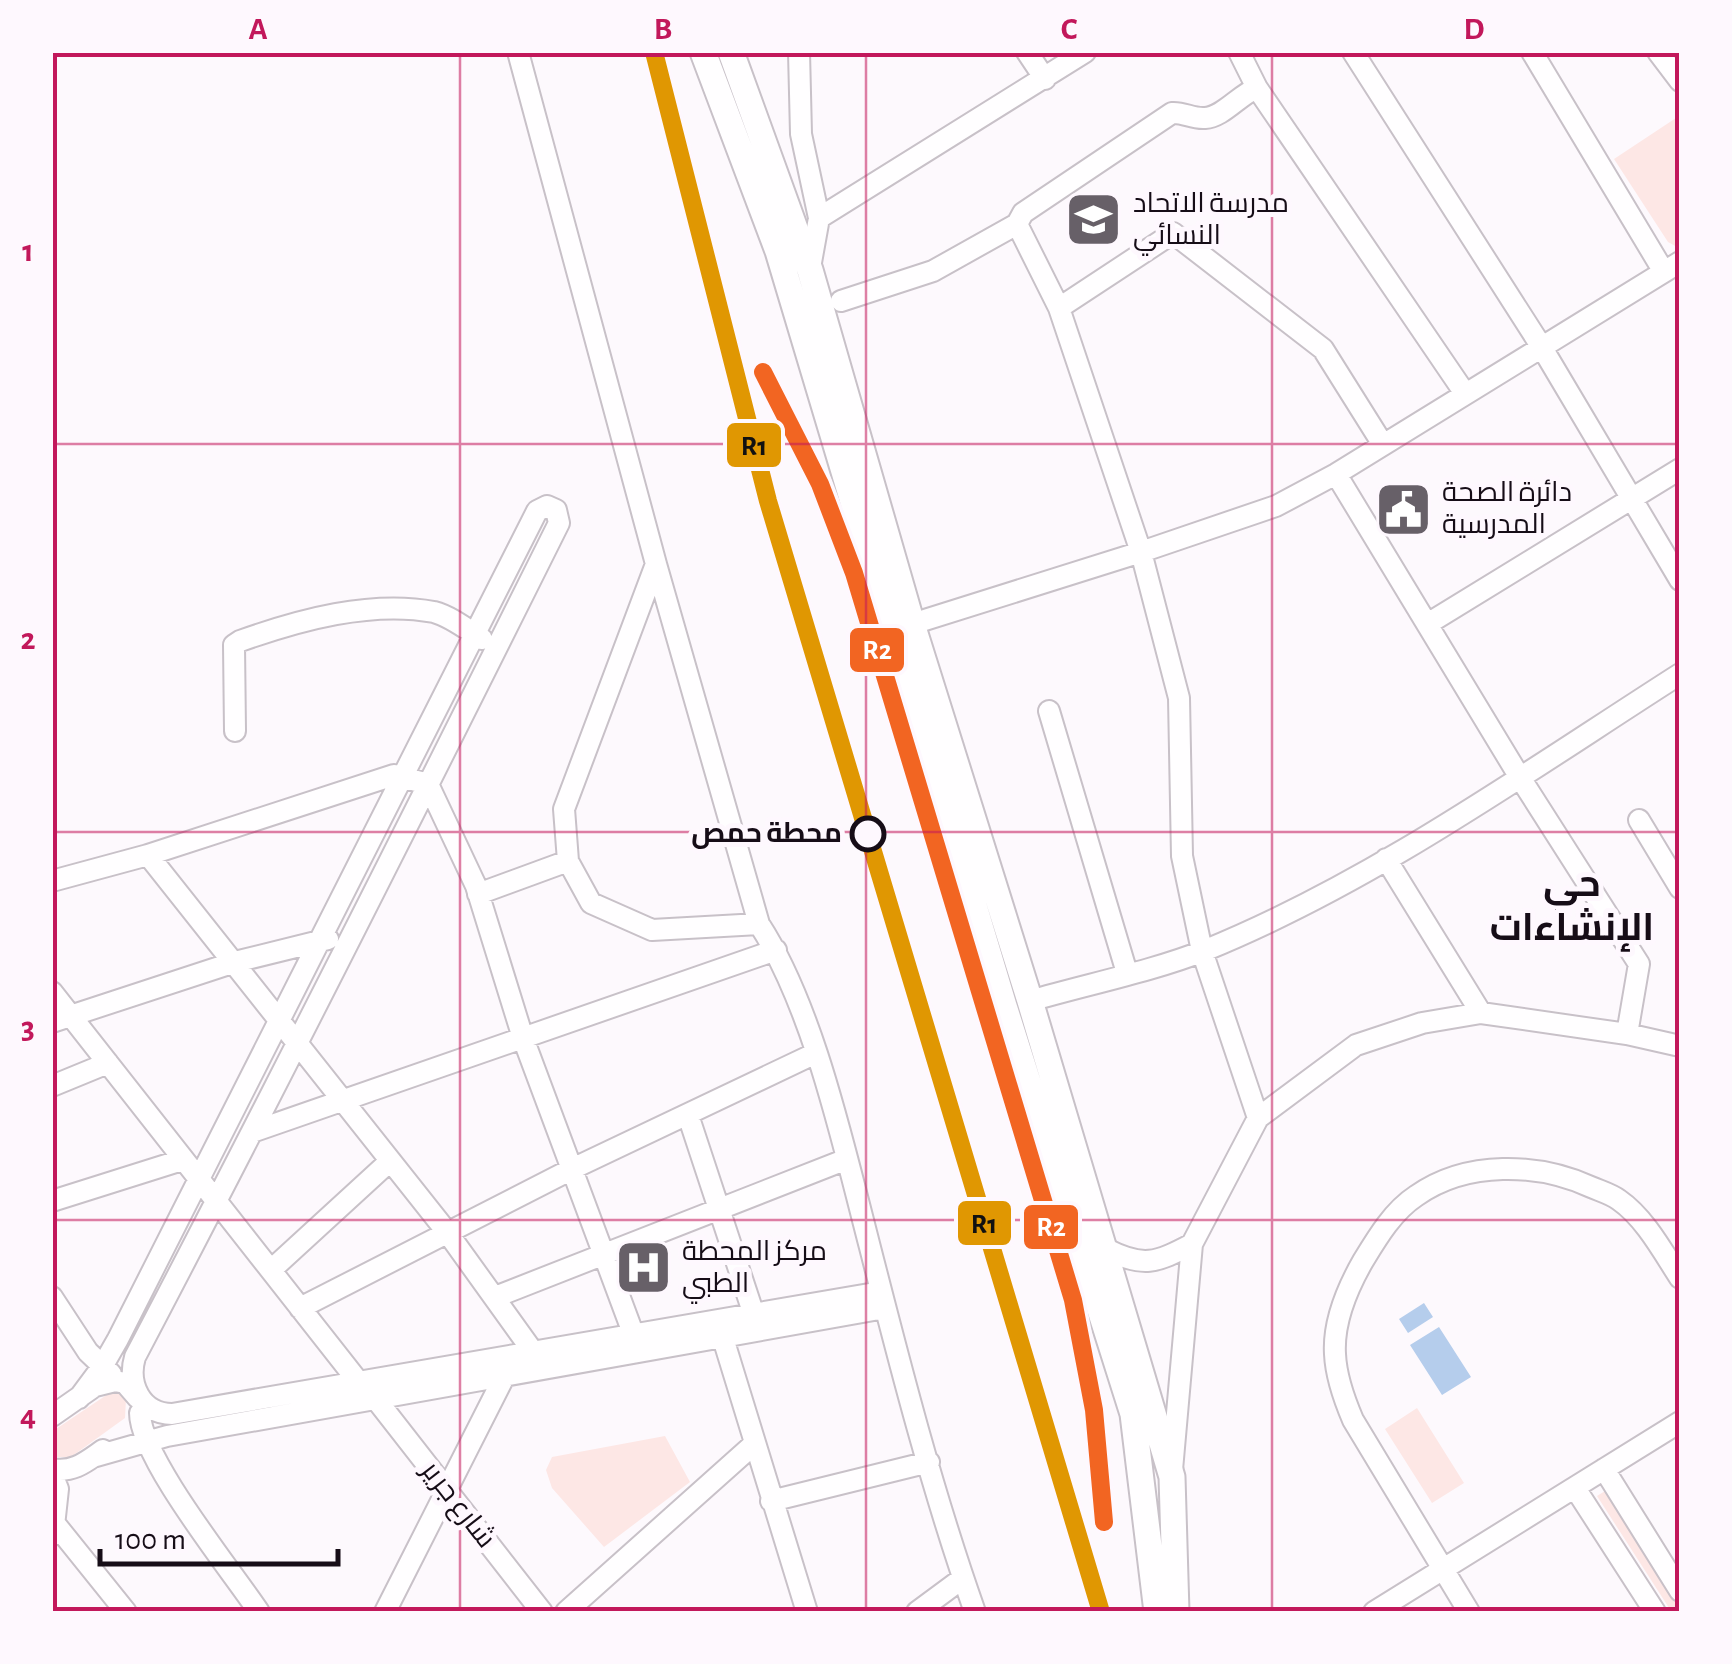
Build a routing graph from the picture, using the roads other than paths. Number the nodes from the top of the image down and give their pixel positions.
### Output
1 (518, 52) edge
2 (702, 52) edge
3 (731, 52) edge
4 (799, 52) edge
5 (1027, 52) edge
6 (1085, 52) edge
7 (1239, 52) edge
8 (1353, 52) edge
9 (1532, 52) edge
10 (1658, 52) edge
11 (1045, 78) junction
12 (1680, 81) edge
13 (1257, 88) junction
14 (819, 218) junction
15 (1017, 224) junction
16 (1672, 266) edge
17 (810, 270) junction
18 (842, 301) dead end
19 (1059, 308) junction
20 (1541, 346) junction
21 (1464, 392) junction
22 (1382, 442) junction
23 (1680, 469) edge
24 (1336, 474) junction
25 (1630, 500) junction
26 (1141, 552) junction
27 (656, 564) junction
28 (1680, 580) edge
29 (1429, 623) junction
30 (912, 624) junction
31 (474, 634) junction
32 (497, 648) junction
33 (1680, 674) edge
34 (1048, 710) dead end
35 (235, 731) dead end
36 (1520, 776) junction
37 (402, 778) junction
38 (428, 784) junction
39 (1639, 820) dead end
40 (148, 854) junction
41 (1386, 859) junction
42 (568, 861) junction
43 (52, 881) edge
44 (1680, 888) edge
45 (478, 894) junction
46 (758, 924) junction
47 (353, 933) junction
48 (319, 942) junction
49 (776, 950) junction
50 (1202, 952) junction
51 (235, 962) junction
52 (1128, 973) junction
53 (52, 992) edge
54 (1030, 1001) junction
55 (1481, 1013) junction
56 (62, 1019) edge
57 (280, 1022) junction
58 (1626, 1034) junction
59 (523, 1038) junction
60 (295, 1043) junction
61 (1680, 1046) edge
62 (816, 1053) junction
63 (108, 1063) junction
64 (52, 1086) edge
65 (343, 1102) junction
66 (688, 1115) junction
67 (1258, 1118) junction
68 (252, 1132) junction
69 (847, 1158) junction
70 (182, 1160) junction
71 (390, 1161) junction
72 (572, 1168) junction
73 (198, 1179) junction
74 (52, 1201) edge
75 (217, 1202) junction
76 (719, 1209) junction
77 (446, 1232) junction
78 (1192, 1244) junction
79 (1106, 1250) junction
80 (605, 1252) junction
81 (271, 1270) junction
82 (1680, 1278) edge
83 (494, 1296) junction
84 (52, 1297) edge
85 (883, 1300) junction
86 (300, 1308) junction
87 (753, 1312) junction
88 (633, 1334) junction
89 (722, 1335) junction
90 (534, 1353) junction
91 (95, 1360) junction
92 (504, 1377) junction
93 (357, 1380) junction
94 (82, 1394) junction
95 (133, 1396) junction
96 (375, 1398) junction
97 (52, 1416) edge
98 (1680, 1422) edge
99 (144, 1440) junction
100 (753, 1445) junction
101 (117, 1448) junction
102 (154, 1461) junction
103 (85, 1462) junction
104 (930, 1462) junction
105 (1604, 1469) junction
106 (52, 1472) edge
107 (1172, 1477) junction
108 (1575, 1488) junction
109 (446, 1490) junction
110 (58, 1500) junction
111 (771, 1502) junction
112 (54, 1531) edge
113 (1442, 1568) junction
114 (963, 1578) junction
115 (1680, 1591) edge
116 (126, 1612) edge
117 (260, 1612) edge
118 (384, 1612) edge
119 (542, 1612) edge
120 (566, 1612) edge
121 (807, 1612) edge
122 (918, 1612) edge
123 (975, 1612) edge
124 (1157, 1612) edge
125 (1176, 1612) edge
126 (1374, 1612) edge
127 (1469, 1612) edge
128 (1655, 1612) edge

1 - 27 street
2 - 124 main road
3 - 17 main road
4 - 14 street
5 - 11 street
6 - 11 street
7 - 13 street
8 - 20 street
9 - 16 street
10 - 12 street
11 - 14 street
13 - 15 street
13 - 21 street
14 - 17 street
15 - 18 street
15 - 19 street
16 - 20 street
17 - 30 main road
19 - 22 street
19 - 26 street
20 - 21 street
20 - 25 street
21 - 22 street
22 - 24 street
23 - 25 street
24 - 26 street
24 - 29 street
25 - 28 street
25 - 29 street
26 - 30 street
26 - 50 street
27 - 42 street
27 - 46 street
29 - 36 street
30 - 54 main road
31 - 32 street
31 - 32 street
31 - 35 street
31 - 37 street
32 - 38 street
33 - 36 street
34 - 52 street
36 - 41 street
36 - 58 street
37 - 38 street
37 - 40 street
37 - 48 street
38 - 45 street
38 - 47 street
39 - 44 street
40 - 43 street
40 - 51 street
41 - 50 street
41 - 55 street
42 - 45 street
42 - 46 street
45 - 59 street
46 - 49 street
47 - 48 street
47 - 60 street
48 - 51 street
48 - 57 street
49 - 59 street
49 - 62 street
50 - 52 street
50 - 67 street
51 - 56 street
51 - 57 street
52 - 54 street
53 - 56 street
54 - 79 main road
55 - 58 street
55 - 67 street
56 - 63 street
57 - 60 street
57 - 73 street
58 - 61 street
59 - 65 street
59 - 72 street
60 - 65 street
60 - 68 street
62 - 66 street
62 - 69 street
63 - 64 street
63 - 70 street
65 - 68 street
65 - 71 street
66 - 72 street
66 - 76 street
67 - 78 street
68 - 75 street
69 - 76 street
69 - 85 street
70 - 73 street
70 - 74 street
71 - 77 street
71 - 81 street
72 - 77 street
72 - 80 street
73 - 75 street
73 - 91 street
75 - 81 street
75 - 95 street
76 - 80 street
76 - 87 street
77 - 83 street
77 - 86 street
78 - 79 street
78 - 107 street
79 - 107 main road
80 - 83 street
80 - 88 street
81 - 86 street
82 - 113 street
83 - 90 street
84 - 91 street
85 - 87 street
85 - 89 street
85 - 104 street
86 - 93 street
87 - 88 street
88 - 90 street
89 - 92 street
89 - 100 street
90 - 93 street
91 - 94 street
91 - 95 street
92 - 96 street
92 - 109 street
93 - 95 street
94 - 95 street
94 - 97 street
95 - 99 street
95 - 103 street
96 - 99 street
96 - 109 street, شارع جرير
98 - 105 street
99 - 101 street
99 - 102 street
100 - 111 street
100 - 120 street
101 - 102 street
101 - 103 street
102 - 117 street
103 - 106 street
103 - 110 street
104 - 111 street
104 - 114 street
105 - 108 street
105 - 115 street
106 - 110 street
107 - 125 main road
108 - 113 street
108 - 128 street
109 - 118 street
109 - 119 street, شارع جرير
110 - 112 street
111 - 121 street
112 - 116 street
113 - 126 street
113 - 127 street
114 - 122 street
114 - 123 street

